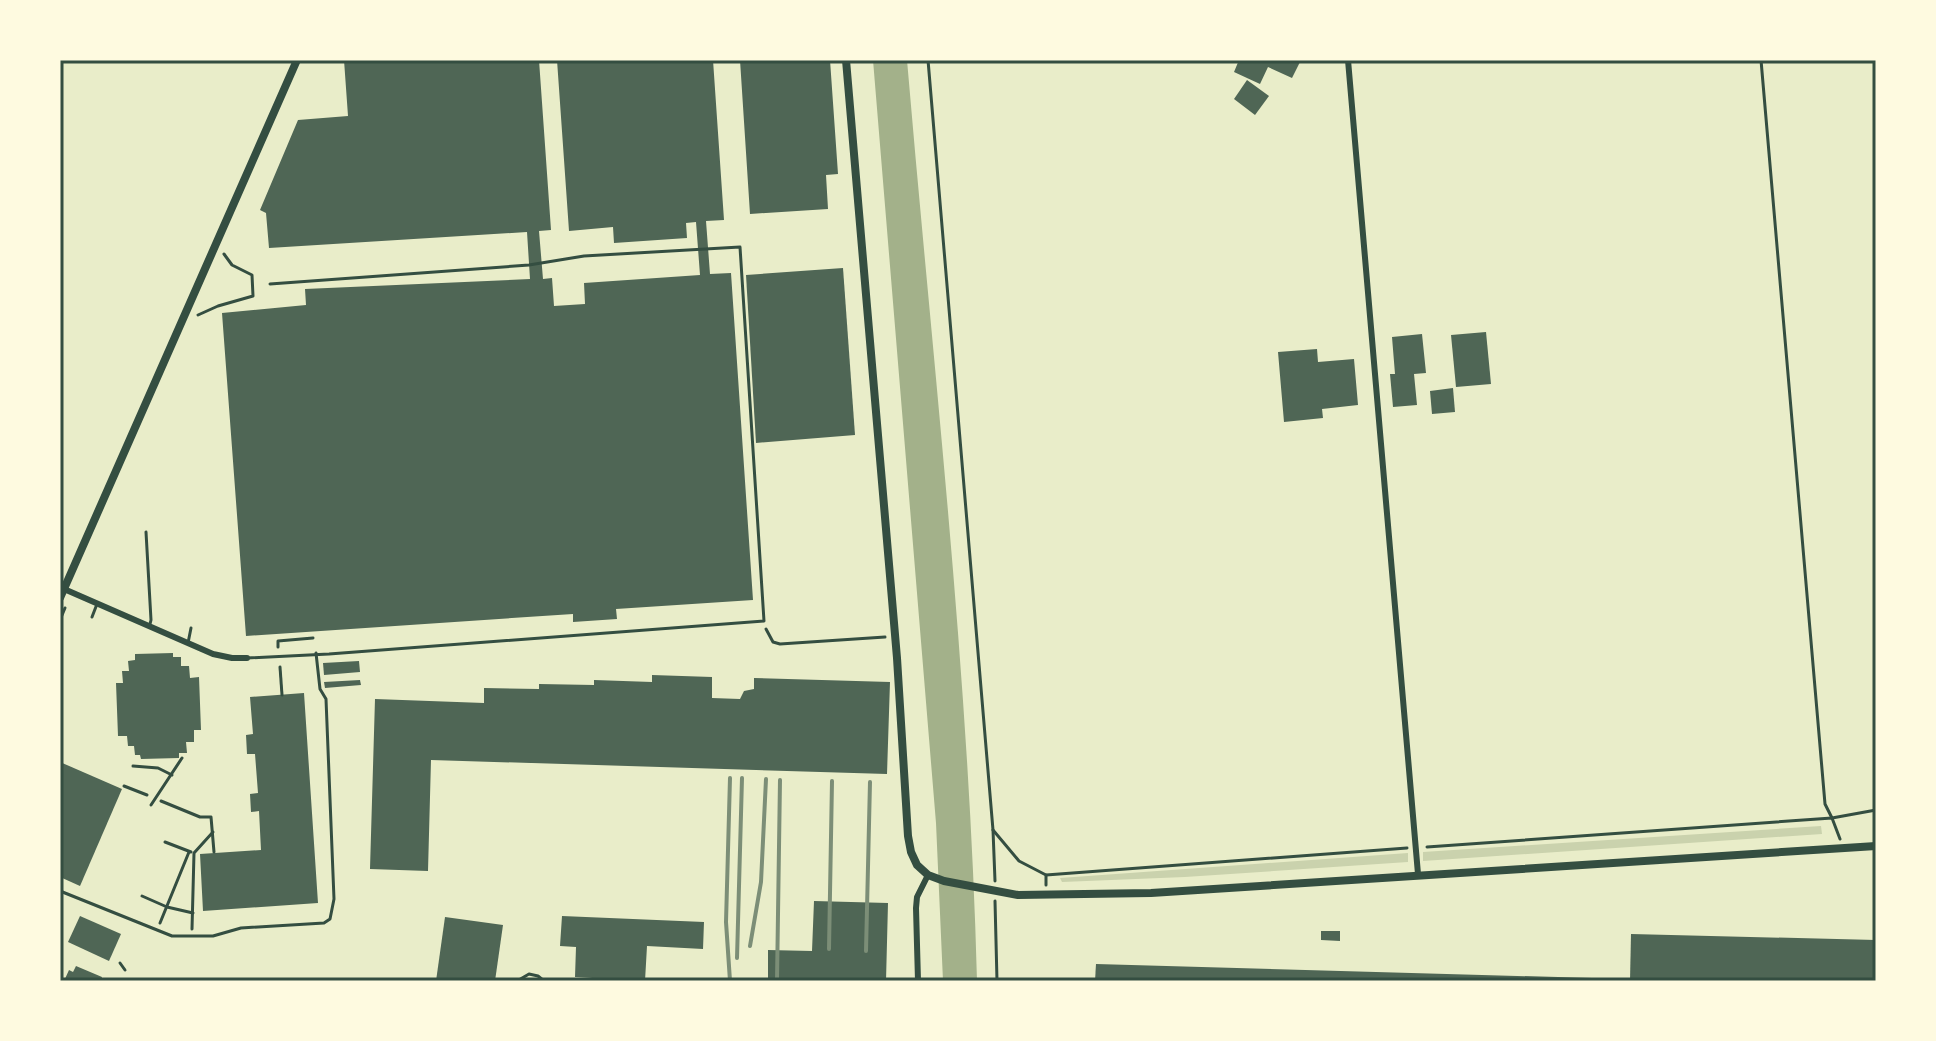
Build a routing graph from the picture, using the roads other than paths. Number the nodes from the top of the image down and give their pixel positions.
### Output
1 (297, 60) edge
2 (846, 60) edge
3 (1348, 60) edge
4 (270, 284) dead end
5 (146, 532) dead end
6 (64, 589) junction
7 (60, 598) edge
8 (97, 604) junction
9 (92, 617) dead end
10 (149, 626) junction
11 (191, 628) dead end
12 (188, 643) junction
13 (316, 653) junction
14 (247, 658) joint
15 (182, 758) dead end
16 (133, 766) dead end
17 (172, 775) junction
18 (151, 805) dead end
19 (1876, 846) edge
20 (1418, 874) junction
21 (928, 875) junction
22 (60, 891) edge
23 (100, 900) dead end
24 (97, 907) junction
25 (134, 913) dead end
26 (131, 921) junction
27 (517, 981) edge
28 (544, 981) edge
29 (918, 981) edge

1 - 6 street
2 - 21 street
3 - 20 street
4 - 13 lane
5 - 10 lane
6 - 7 street
6 - 8 street
8 - 9 lane
8 - 10 street
10 - 12 street
11 - 12 lane
12 - 14 street
13 - 14 lane
13 - 26 lane
15 - 17 lane
16 - 17 lane
17 - 18 lane
19 - 20 street
20 - 21 street
21 - 29 street
22 - 24 lane
23 - 24 lane
24 - 26 lane
25 - 26 lane
27 - 28 lane

